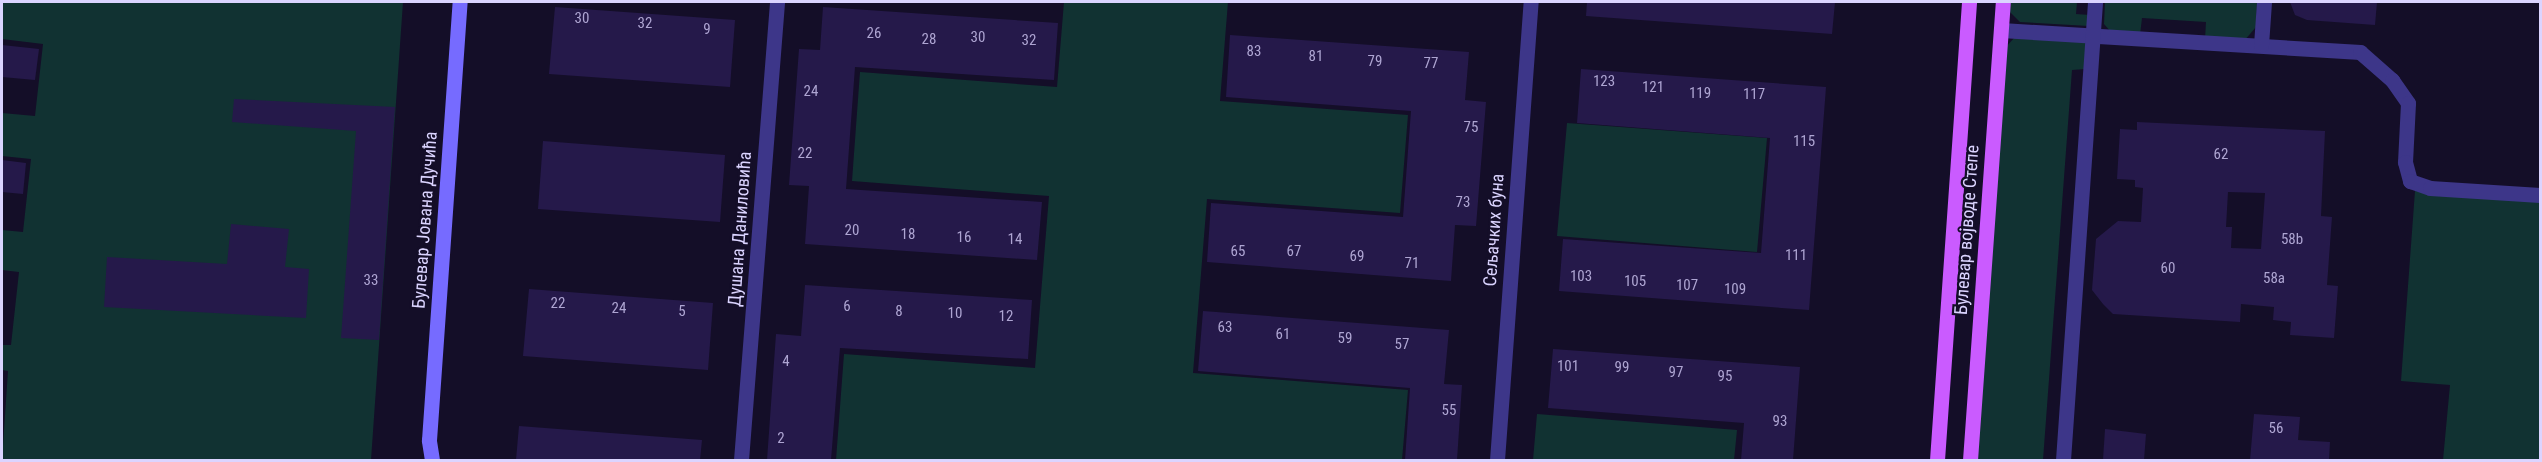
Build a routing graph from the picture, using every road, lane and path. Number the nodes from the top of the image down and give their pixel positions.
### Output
1 (459, 2) edge
2 (777, 2) edge
3 (1531, 2) edge
4 (1970, 2) edge
5 (2003, 2) edge
6 (2095, 2) edge
7 (2264, 2) edge
8 (2001, 30) junction
9 (2093, 34) junction
10 (2261, 45) junction
11 (2541, 195) edge
12 (429, 440) junction
13 (422, 460) edge
14 (432, 460) edge
15 (741, 460) edge
16 (1497, 460) edge
17 (1937, 460) edge
18 (1970, 460) edge
19 (2063, 460) edge

1 - 12 street, Булевар Јована Дучића
2 - 15 street, Душана Даниловића
3 - 16 street, Сељачких буна
4 - 17 main road, Булевар војводе Степе
5 - 8 main road, Булевар војводе Степе
6 - 9 street
7 - 10 street
8 - 9 street
8 - 18 main road, Булевар војводе Степе
9 - 10 street
9 - 19 street
10 - 11 street
12 - 13 street, Булевар Јована Дучића
12 - 14 street, Булевар Јована Дучића

